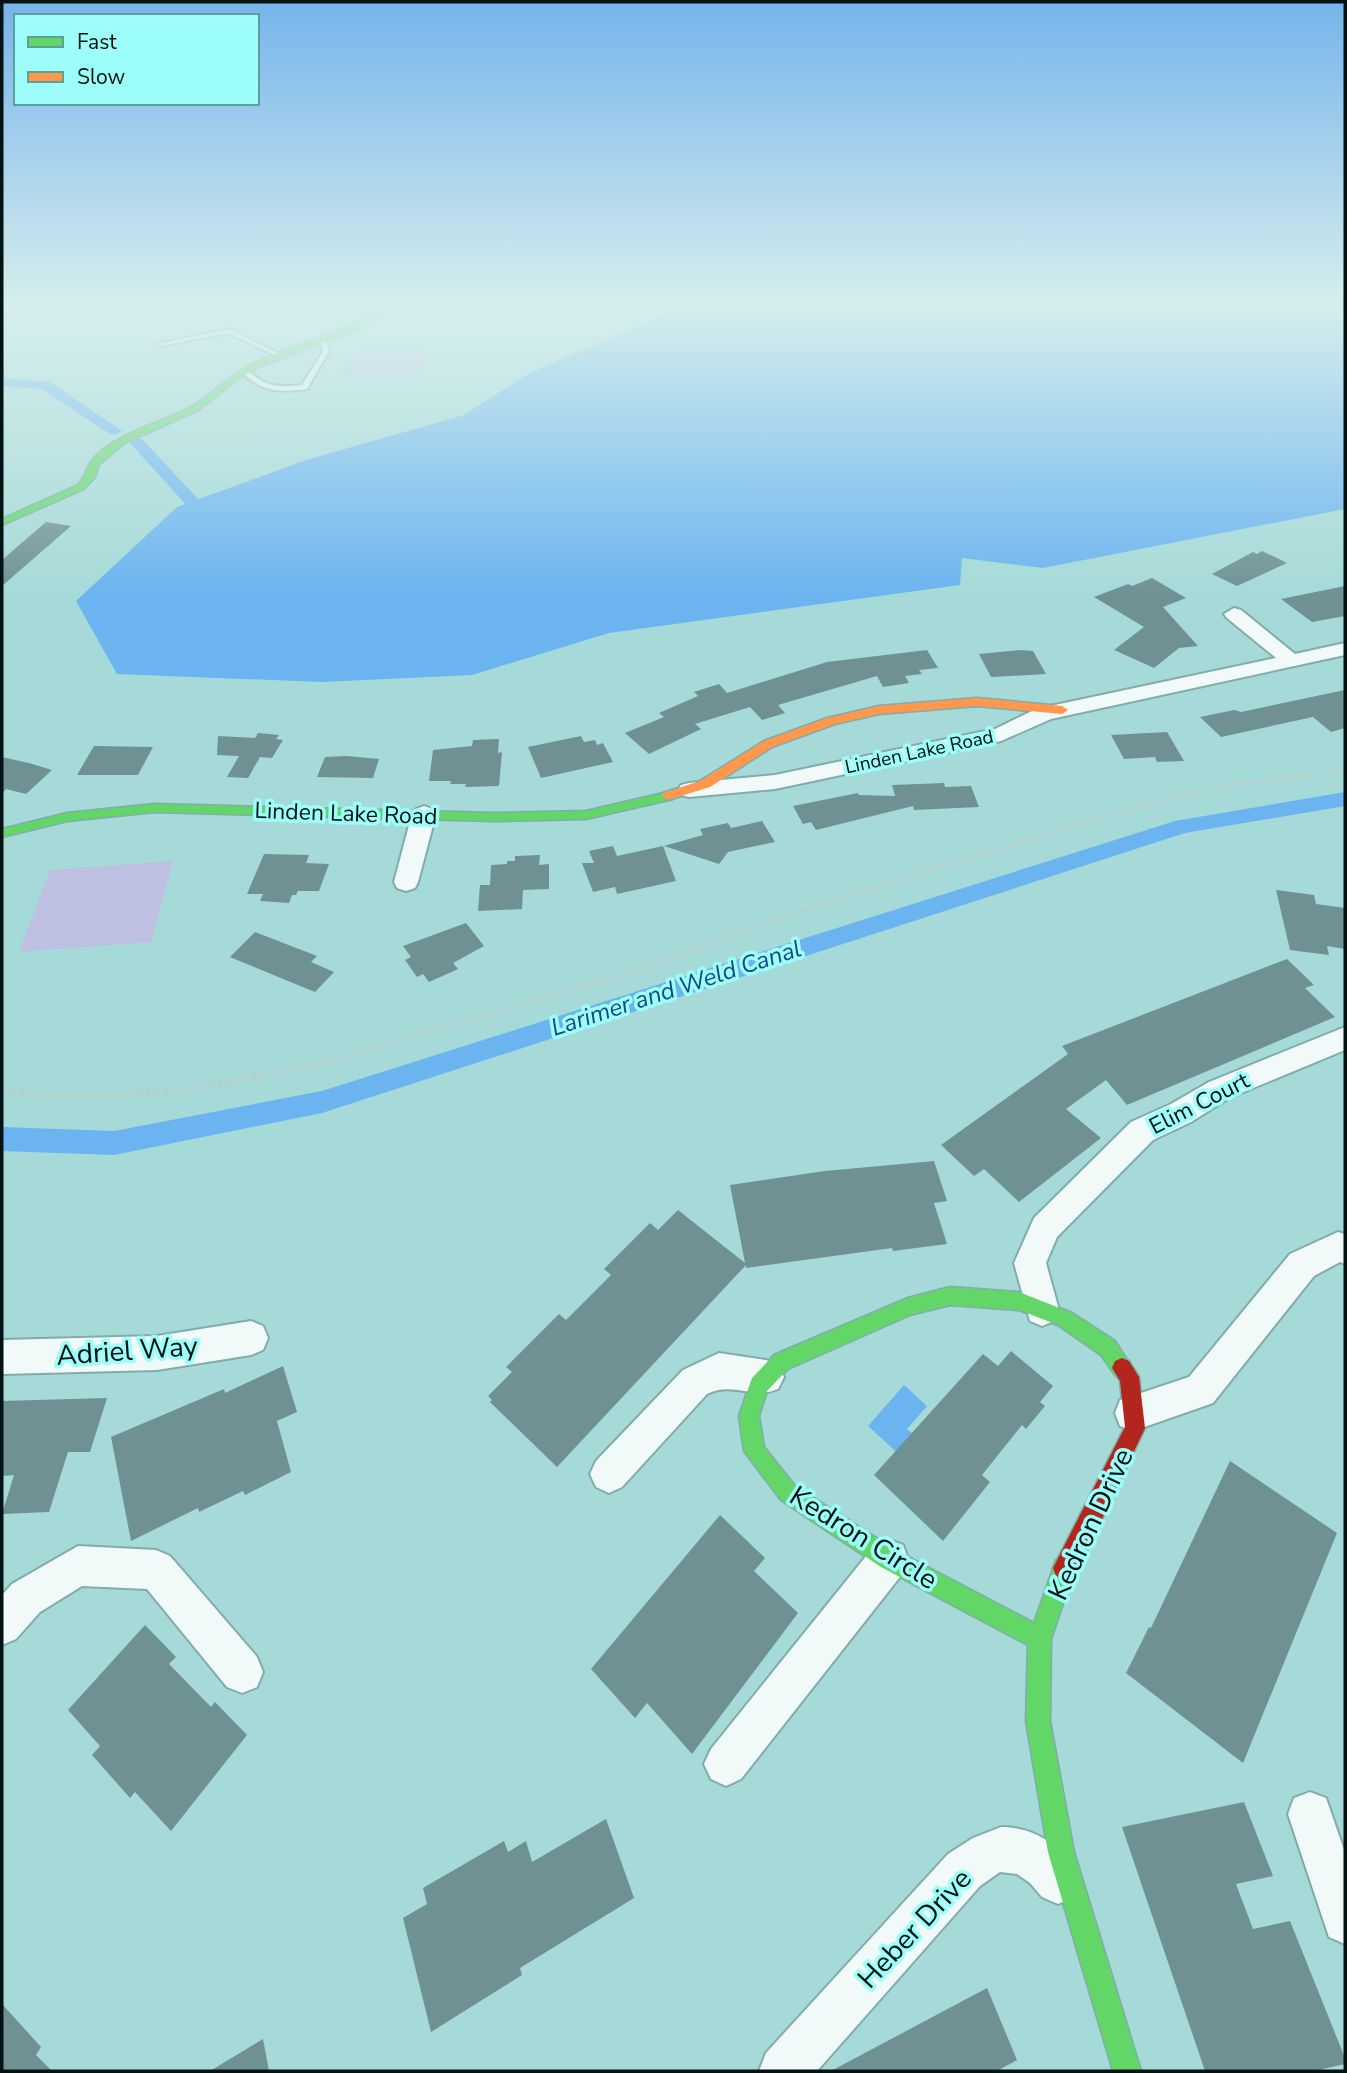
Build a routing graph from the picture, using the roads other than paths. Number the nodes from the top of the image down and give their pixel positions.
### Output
1 (201, 404) edge
2 (2, 522) edge
3 (1234, 614) dead end
4 (1345, 649) edge
5 (1292, 661) junction
6 (1062, 710) junction
7 (689, 790) junction
8 (424, 814) junction
9 (2, 833) edge
10 (407, 882) dead end
11 (1345, 1038) edge
12 (1345, 1249) edge
13 (1042, 1310) junction
14 (251, 1338) dead end
15 (2, 1357) edge
16 (766, 1377) junction
17 (1133, 1413) junction
18 (609, 1474) dead end
19 (889, 1559) junction
20 (2, 1625) edge
21 (1040, 1639) junction
22 (242, 1672) dead end
23 (726, 1764) dead end
24 (1310, 1814) dead end
25 (1345, 1921) edge
26 (1083, 1922) junction
27 (784, 2071) edge
28 (1127, 2071) edge

1 - 2 street
3 - 5 street
4 - 5 street, Linden Lake Road
5 - 6 street, Linden Lake Road
6 - 7 street, Linden Lake Road
6 - 7 street, Linden Lake Road
7 - 8 street, Linden Lake Road
8 - 9 street, Linden Lake Road
8 - 10 street
11 - 13 street, Elim Court
12 - 17 street
13 - 16 street, Kedron Circle
13 - 17 street, Kedron Circle
14 - 15 street, Adriel Way
16 - 18 street
16 - 19 street, Kedron Circle
17 - 21 street, Kedron Drive
19 - 21 street, Kedron Circle
19 - 23 street
20 - 22 street
21 - 26 street, Kedron Drive
24 - 25 street
26 - 27 street, Heber Drive
26 - 28 street, Kedron Drive

